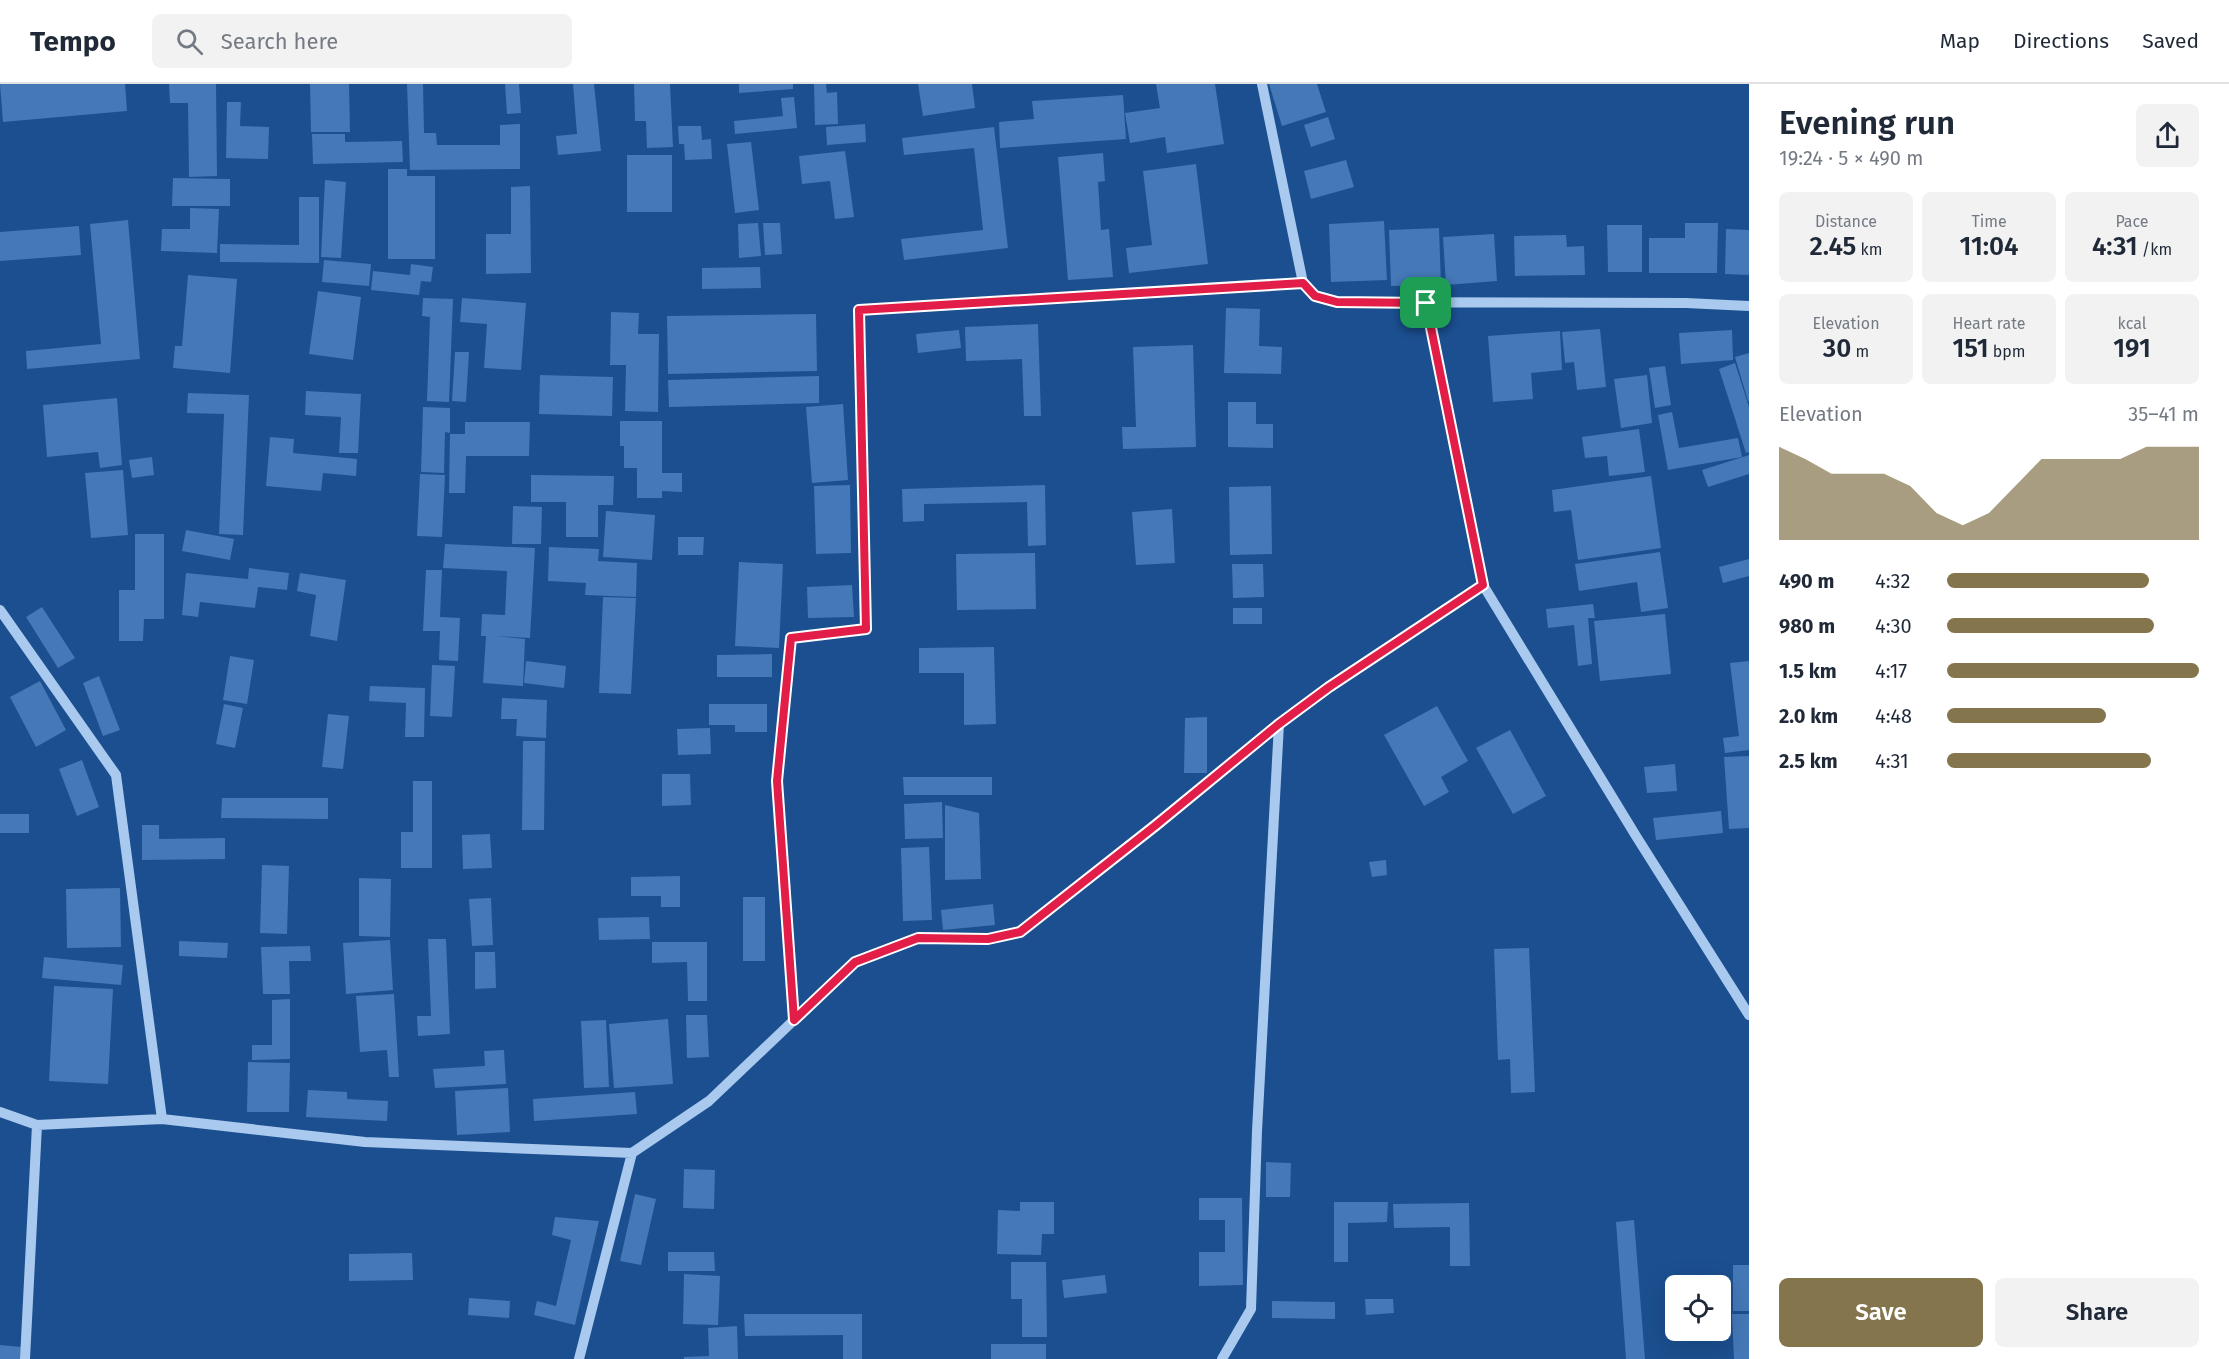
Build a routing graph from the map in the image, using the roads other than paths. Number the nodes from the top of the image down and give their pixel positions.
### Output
1 (1262, 84) edge
2 (1303, 283) junction
3 (1426, 303) junction
4 (1749, 306) edge
5 (1483, 585) junction
6 (0, 610) edge
7 (1279, 724) junction
8 (1749, 1015) edge
9 (794, 1020) junction
10 (0, 1112) edge
11 (162, 1119) junction
12 (37, 1125) junction
13 (632, 1153) junction
14 (25, 1359) edge
15 (579, 1359) edge
16 (1222, 1359) edge

1 - 2 street
2 - 3 street
2 - 9 street
3 - 4 street
3 - 5 street
5 - 7 street
5 - 8 street
6 - 11 street
7 - 9 street
7 - 16 street
9 - 13 street
10 - 12 street
11 - 12 street
11 - 13 street
12 - 14 street
13 - 15 street

